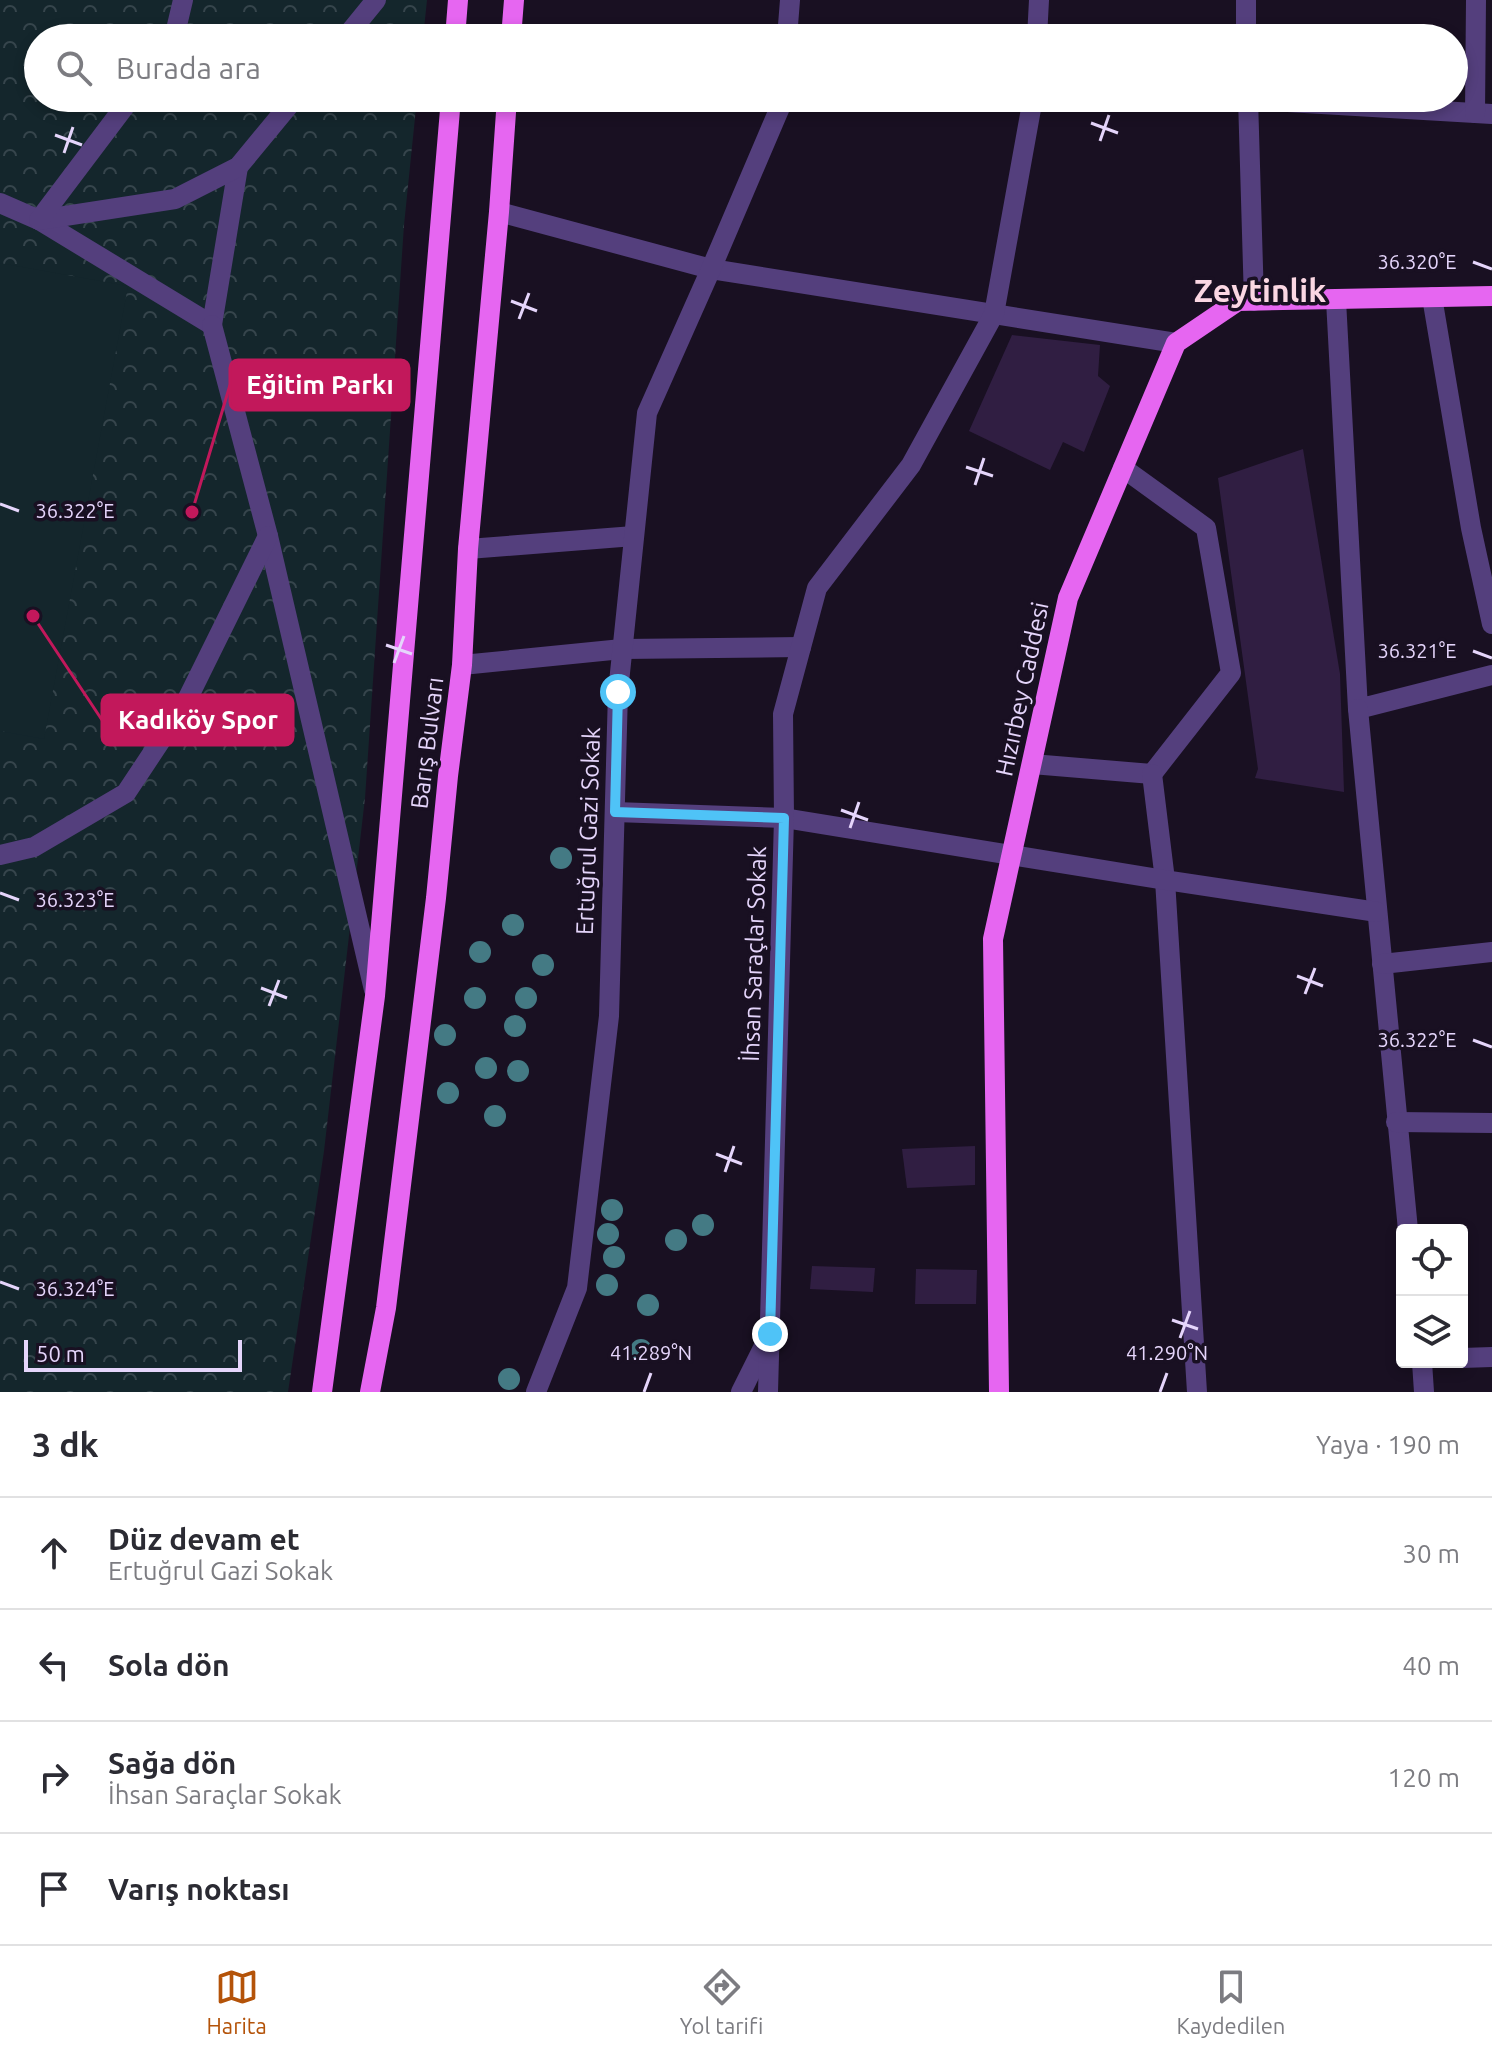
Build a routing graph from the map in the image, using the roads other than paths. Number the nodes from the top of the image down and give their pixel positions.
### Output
1 (183, 0) edge
2 (376, 0) edge
3 (458, 0) edge
4 (514, 0) edge
5 (790, 0) edge
6 (1039, 0) edge
7 (1246, 0) edge
8 (1476, 0) edge
9 (177, 24) edge
10 (356, 24) edge
11 (456, 24) edge
12 (512, 24) edge
13 (788, 24) edge
14 (1038, 24) edge
15 (1246, 24) edge
16 (120, 112) edge
17 (283, 112) edge
18 (450, 112) edge
19 (506, 112) edge
20 (778, 112) edge
21 (1030, 112) edge
22 (1248, 112) edge
23 (1484, 113) edge
24 (238, 167) junction
25 (0, 203) edge
26 (499, 212) junction
27 (39, 220) junction
28 (711, 269) junction
29 (1492, 296) edge
30 (1432, 297) junction
31 (1336, 300) junction
32 (1254, 301) junction
33 (994, 314) junction
34 (212, 325) junction
35 (1176, 343) junction
36 (1123, 468) junction
37 (268, 536) junction
38 (634, 536) junction
39 (468, 549) junction
40 (1492, 624) edge
41 (801, 647) junction
42 (622, 649) junction
43 (462, 665) junction
44 (1492, 675) edge
45 (1358, 709) junction
46 (1032, 764) junction
47 (1152, 774) junction
48 (615, 812) junction
49 (784, 818) junction
50 (0, 855) edge
51 (1012, 855) junction
52 (1165, 880) junction
53 (1377, 912) junction
54 (1492, 952) edge
55 (1382, 964) junction
56 (375, 996) junction
57 (1396, 1122) junction
58 (1492, 1123) edge
59 (1407, 1224) edge
60 (770, 1334) junction
61 (1492, 1357) edge
62 (1468, 1358) edge
63 (1422, 1368) edge
64 (322, 1392) edge
65 (370, 1392) edge
66 (536, 1392) edge
67 (741, 1392) edge
68 (768, 1392) edge
69 (999, 1392) edge
70 (1197, 1392) edge
71 (1424, 1392) edge

1 - 9 street
2 - 10 street
3 - 11 main road
4 - 12 main road
5 - 13 street
6 - 14 street
7 - 15 street
8 - 23 street
16 - 27 street
17 - 24 street
18 - 56 main road, Barış Bulvarı
19 - 26 main road, Barış Bulvarı
20 - 28 street, Ertuğrul Gazi Sokak
21 - 33 street, İhsan Saraçlar Sokak
22 - 32 street
24 - 27 street
24 - 34 street
25 - 27 street
26 - 28 street
26 - 39 main road, Barış Bulvarı
27 - 34 street
28 - 33 street
28 - 38 street, Ertuğrul Gazi Sokak
29 - 30 main road
30 - 31 main road
30 - 40 street
31 - 32 main road
31 - 45 street
32 - 35 main road
33 - 35 street
33 - 41 street, İhsan Saraçlar Sokak
34 - 37 street
35 - 36 main road, Hızırbey Caddesi
36 - 46 main road, Hızırbey Caddesi
36 - 47 street
37 - 50 street
37 - 56 street
38 - 39 street
38 - 42 street, Ertuğrul Gazi Sokak
39 - 43 main road, Barış Bulvarı
41 - 42 street
41 - 49 street, İhsan Saraçlar Sokak
42 - 43 street
42 - 48 street, Ertuğrul Gazi Sokak
43 - 65 main road, Barış Bulvarı
44 - 45 street
45 - 53 street
46 - 47 street
46 - 51 main road, Hızırbey Caddesi
47 - 52 street
48 - 49 street
48 - 66 street, Ertuğrul Gazi Sokak
49 - 51 street
49 - 60 street, İhsan Saraçlar Sokak
51 - 52 street
51 - 69 main road, Hızırbey Caddesi
52 - 53 street
52 - 70 street
53 - 55 street
54 - 55 street
55 - 57 street
56 - 64 main road, Barış Bulvarı
57 - 58 street
57 - 59 street
60 - 67 street
60 - 68 street, İhsan Saraçlar Sokak
61 - 62 street
63 - 71 street

